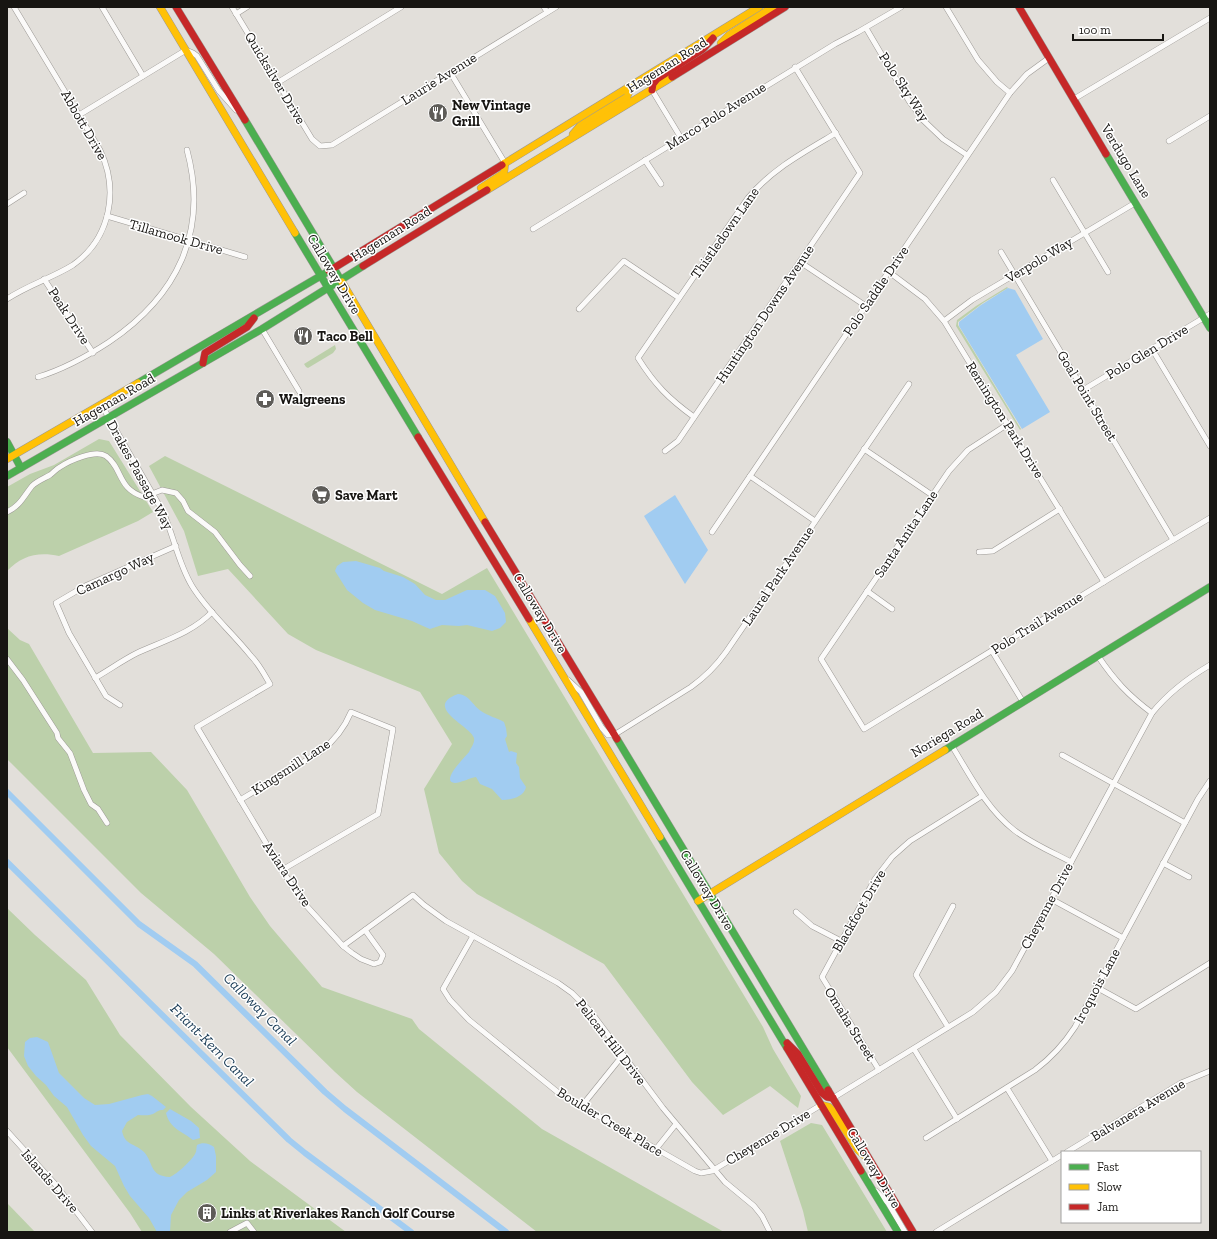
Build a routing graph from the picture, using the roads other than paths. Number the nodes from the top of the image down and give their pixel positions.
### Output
1 (14, 7) edge
2 (102, 7) edge
3 (160, 7) edge
4 (176, 7) edge
5 (232, 7) edge
6 (247, 7) edge
7 (401, 7) edge
8 (544, 7) edge
9 (556, 7) edge
10 (759, 7) edge
11 (773, 7) edge
12 (786, 7) edge
13 (901, 7) edge
14 (946, 7) edge
15 (1019, 7) edge
16 (547, 12) junction
17 (236, 14) junction
18 (1210, 18) edge
19 (866, 28) junction
20 (719, 32) junction
21 (186, 50) junction
22 (714, 51) junction
23 (1049, 58) junction
24 (795, 67) junction
25 (450, 72) junction
26 (144, 76) junction
27 (277, 83) junction
28 (628, 87) junction
29 (652, 90) junction
30 (1010, 93) junction
31 (1074, 99) junction
32 (79, 115) junction
33 (1210, 116) edge
34 (245, 120) junction
35 (836, 133) junction
36 (681, 138) junction
37 (1169, 141) dead end
38 (564, 142) junction
39 (320, 146) joint
40 (187, 150) dead end
41 (967, 156) junction
42 (645, 160) junction
43 (505, 163) junction
44 (1053, 180) dead end
45 (661, 184) dead end
46 (24, 194) dead end
47 (1135, 202) junction
48 (7, 204) edge
49 (107, 216) junction
50 (444, 216) junction
51 (532, 229) dead end
52 (1085, 233) junction
53 (188, 240) junction
54 (1001, 252) dead end
55 (245, 257) dead end
56 (800, 262) junction
57 (334, 268) junction
58 (889, 272) junction
59 (1108, 272) dead end
60 (1014, 275) junction
61 (320, 276) junction
62 (44, 279) junction
63 (341, 280) junction
64 (328, 289) junction
65 (7, 298) edge
66 (679, 298) junction
67 (866, 306) junction
68 (579, 309) dead end
69 (258, 313) junction
70 (1207, 316) edge
71 (944, 321) junction
72 (1210, 328) edge
73 (262, 329) junction
74 (1152, 349) junction
75 (93, 353) junction
76 (203, 363) junction
77 (38, 377) dead end
78 (908, 384) dead end
79 (1083, 390) junction
80 (299, 391) dead end
81 (101, 404) junction
82 (694, 416) junction
83 (108, 418) junction
84 (1008, 424) junction
85 (7, 442) edge
86 (1210, 446) edge
87 (864, 449) junction
88 (665, 451) dead end
89 (14, 455) junction
90 (7, 459) edge
91 (21, 468) junction
92 (7, 476) edge
93 (750, 476) junction
94 (153, 494) junction
95 (932, 495) junction
96 (1060, 509) junction
97 (7, 512) edge
98 (1210, 518) edge
99 (816, 521) junction
100 (712, 532) dead end
101 (1173, 540) junction
102 (176, 546) junction
103 (979, 552) dead end
104 (250, 576) dead end
105 (1104, 582) junction
106 (1210, 587) edge
107 (867, 592) junction
108 (892, 609) dead end
109 (212, 612) junction
110 (992, 651) junction
111 (1098, 656) junction
112 (7, 659) edge
113 (1210, 665) edge
114 (562, 674) junction
115 (95, 678) junction
116 (1023, 702) junction
117 (120, 705) dead end
118 (1152, 713) junction
119 (197, 727) joint
120 (864, 729) joint
121 (614, 735) junction
122 (952, 746) junction
123 (1062, 755) dead end
124 (1210, 781) edge
125 (1113, 784) junction
126 (982, 796) junction
127 (240, 800) junction
128 (107, 823) dead end
129 (1185, 823) junction
130 (1070, 862) junction
131 (1163, 863) junction
132 (282, 870) junction
133 (1189, 877) dead end
134 (710, 893) junction
135 (1051, 899) junction
136 (698, 900) junction
137 (954, 906) dead end
138 (796, 912) dead end
139 (365, 930) junction
140 (472, 936) junction
141 (1123, 938) junction
142 (841, 941) junction
143 (343, 946) junction
144 (1210, 963) edge
145 (822, 977) joint
146 (1096, 987) junction
147 (948, 1027) junction
148 (781, 1038) junction
149 (914, 1048) junction
150 (623, 1055) junction
151 (879, 1070) junction
152 (1210, 1071) edge
153 (1007, 1088) junction
154 (833, 1098) junction
155 (822, 1105) junction
156 (581, 1107) junction
157 (957, 1119) junction
158 (676, 1124) junction
159 (7, 1131) edge
160 (926, 1138) dead end
161 (656, 1149) junction
162 (1069, 1151) edge
163 (1061, 1156) edge
164 (870, 1160) junction
165 (1052, 1161) junction
166 (714, 1169) junction
167 (870, 1185) junction
168 (92, 1232) edge
169 (230, 1232) edge
170 (254, 1232) edge
171 (770, 1232) edge
172 (898, 1232) edge
173 (905, 1232) edge
174 (913, 1232) edge
175 (936, 1232) edge

1 - 32 street, Abbott Drive
2 - 26 street
3 - 21 main road, Calloway Drive
4 - 34 main road, Calloway Drive
5 - 17 street, Quicksilver Drive
6 - 17 street
7 - 27 street
8 - 16 street
9 - 16 street, Laurie Avenue
10 - 20 main road, Hageman Road
11 - 22 main road
12 - 22 main road, Hageman Road
13 - 19 street, Marco Polo Avenue
14 - 30 street
15 - 23 main road, Verdugo Lane
16 - 25 street, Laurie Avenue
17 - 27 street, Quicksilver Drive
18 - 31 street
19 - 24 street, Marco Polo Avenue
19 - 41 street, Polo Sky Way
20 - 28 main road, Hageman Road
20 - 29 main road
21 - 26 street
21 - 34 street
21 - 61 main road, Calloway Drive
22 - 29 main road, Hageman Road
23 - 30 street, Polo Saddle Drive
23 - 31 main road, Verdugo Lane
24 - 35 street
24 - 36 street, Marco Polo Avenue
25 - 39 street, Laurie Avenue
25 - 43 street
26 - 32 street
27 - 39 street, Quicksilver Drive
28 - 38 main road
28 - 43 main road, Hageman Road
29 - 36 street
29 - 38 main road, Hageman Road
30 - 41 street, Polo Saddle Drive
31 - 47 main road, Verdugo Lane
32 - 49 street, Abbott Drive
33 - 37 street
34 - 57 main road, Calloway Drive
35 - 56 street, Huntington Downs Avenue
35 - 66 street, Thistledown Lane
36 - 42 street, Marco Polo Avenue
38 - 50 main road, Hageman Road
40 - 53 street
41 - 58 street, Polo Saddle Drive
42 - 45 street
42 - 51 street, Marco Polo Avenue
43 - 50 main road
43 - 57 main road, Hageman Road
44 - 52 street
46 - 48 street
47 - 52 street, Verpolo Way
47 - 70 main road, Verdugo Lane
49 - 53 street, Tillamook Drive
49 - 62 street, Abbott Drive
50 - 63 main road, Hageman Road
52 - 59 street
52 - 60 street, Verpolo Way
53 - 55 street, Tillamook Drive
53 - 75 street
54 - 60 street, Goal Point Street
56 - 67 street
56 - 82 street, Huntington Downs Avenue
57 - 61 main road, Hageman Road
57 - 63 main road, Calloway Drive
58 - 67 street, Polo Saddle Drive
58 - 71 street, Remington Park Drive
60 - 71 street, Verpolo Way
60 - 79 street, Goal Point Street
61 - 64 main road, Calloway Drive
61 - 69 main road, Hageman Road
62 - 65 street, Abbott Drive
62 - 75 street, Peak Drive
63 - 64 main road, Hageman Road
63 - 121 main road, Calloway Drive
64 - 73 main road, Hageman Road
64 - 114 main road, Calloway Drive
66 - 68 street
66 - 82 street, Thistledown Lane
67 - 93 street, Polo Saddle Drive
69 - 76 main road
69 - 81 main road, Hageman Road
70 - 72 main road, Verdugo Lane
70 - 74 street, Polo Glen Drive
71 - 84 street, Remington Park Drive
73 - 76 main road, Hageman Road
73 - 80 street
74 - 79 street, Polo Glen Drive
74 - 86 street
75 - 77 street
76 - 83 main road, Hageman Road
78 - 87 street, Laurel Park Avenue
79 - 101 street, Goal Point Street
81 - 83 street, Drakes Passage Way
81 - 89 main road, Hageman Road
82 - 88 street, Huntington Downs Avenue
83 - 91 main road, Hageman Road
83 - 94 street, Drakes Passage Way
84 - 95 street, Santa Anita Lane
84 - 96 street, Remington Park Drive
85 - 89 main road
87 - 95 street
87 - 99 street, Laurel Park Avenue
89 - 90 main road, Hageman Road
89 - 91 main road
91 - 92 main road, Hageman Road
93 - 99 street
93 - 100 street, Polo Saddle Drive
94 - 97 street
94 - 102 street, Drakes Passage Way
94 - 104 street
95 - 107 street, Santa Anita Lane
96 - 103 street
96 - 105 street, Remington Park Drive
98 - 101 street, Polo Trail Avenue
99 - 121 street, Laurel Park Avenue
101 - 105 street, Polo Trail Avenue
102 - 109 street, Drakes Passage Way
102 - 115 street, Camargo Way
105 - 110 street, Polo Trail Avenue
106 - 111 main road, Noriega Road
107 - 108 street
107 - 120 street, Santa Anita Lane
109 - 115 street
109 - 119 street, Drakes Passage Way
110 - 116 street
110 - 120 street, Polo Trail Avenue
111 - 116 main road, Noriega Road
111 - 118 street
112 - 128 street
113 - 118 street, Cheyenne Drive
114 - 121 street
114 - 136 main road, Calloway Drive
115 - 117 street
116 - 122 main road, Noriega Road
118 - 125 street, Cheyenne Drive
119 - 127 street, Aviara Drive
121 - 134 main road, Calloway Drive
122 - 126 street
122 - 134 main road, Noriega Road
123 - 125 street
124 - 129 street, Iroquois Lane
125 - 129 street
125 - 130 street, Cheyenne Drive
126 - 130 street
126 - 142 street, Blackfoot Drive
127 - 132 street, Aviara Drive
127 - 132 street, Kingsmill Lane
129 - 131 street, Iroquois Lane
130 - 135 street, Cheyenne Drive
131 - 133 street
131 - 141 street, Iroquois Lane
132 - 143 street, Aviara Drive
134 - 136 main road, Noriega Road
134 - 154 main road, Calloway Drive
135 - 141 street
135 - 147 street, Cheyenne Drive
136 - 148 main road, Calloway Drive
137 - 147 street
138 - 142 street
139 - 140 street, Pelican Hill Drive
139 - 143 street
139 - 143 street, Aviara Drive
140 - 150 street, Pelican Hill Drive
140 - 156 street, Boulder Creek Place
141 - 146 street, Iroquois Lane
142 - 145 street, Blackfoot Drive
144 - 146 street
145 - 151 street, Omaha Street
146 - 153 street, Iroquois Lane
147 - 149 street, Cheyenne Drive
148 - 154 main road
148 - 155 main road, Calloway Drive
149 - 151 street, Cheyenne Drive
149 - 157 street
150 - 156 street
150 - 158 street, Pelican Hill Drive
151 - 154 street, Cheyenne Drive
152 - 162 street, Balvanera Avenue
153 - 157 street, Iroquois Lane
153 - 165 street
154 - 164 main road, Calloway Drive
155 - 164 main road
155 - 166 street, Cheyenne Drive
155 - 167 main road, Calloway Drive
156 - 161 street, Boulder Creek Place
157 - 160 street, Iroquois Lane
158 - 161 street
158 - 166 street, Pelican Hill Drive
159 - 168 street, Islands Drive
161 - 166 street, Boulder Creek Place
163 - 165 street
164 - 174 main road, Calloway Drive
165 - 175 street
166 - 171 street, Pelican Hill Drive
167 - 172 main road, Calloway Drive
167 - 173 street
169 - 170 street

